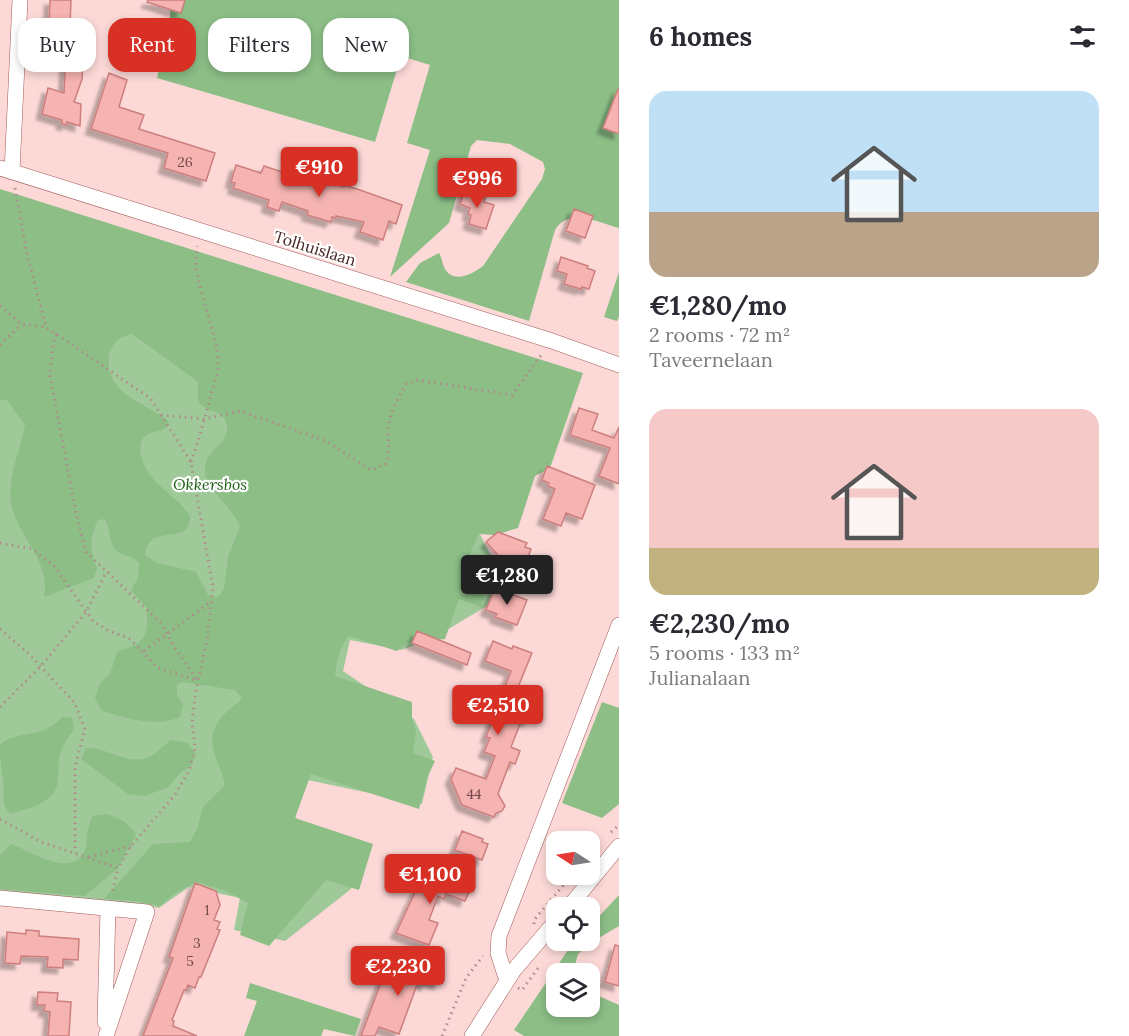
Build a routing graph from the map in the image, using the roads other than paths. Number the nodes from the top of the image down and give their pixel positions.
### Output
1 (20, 0) edge
2 (6, 170) edge
3 (619, 365) edge
4 (619, 625) edge
5 (619, 846) edge
6 (577, 897) edge
7 (0, 898) edge
8 (108, 908) junction
9 (546, 933) edge
10 (507, 981) junction
11 (106, 1036) edge
12 (472, 1036) edge

1 - 2 street
2 - 3 street, Tolhuislaan
4 - 10 street
5 - 6 street
7 - 8 street
8 - 11 street
8 - 11 street
9 - 10 street
10 - 12 street

